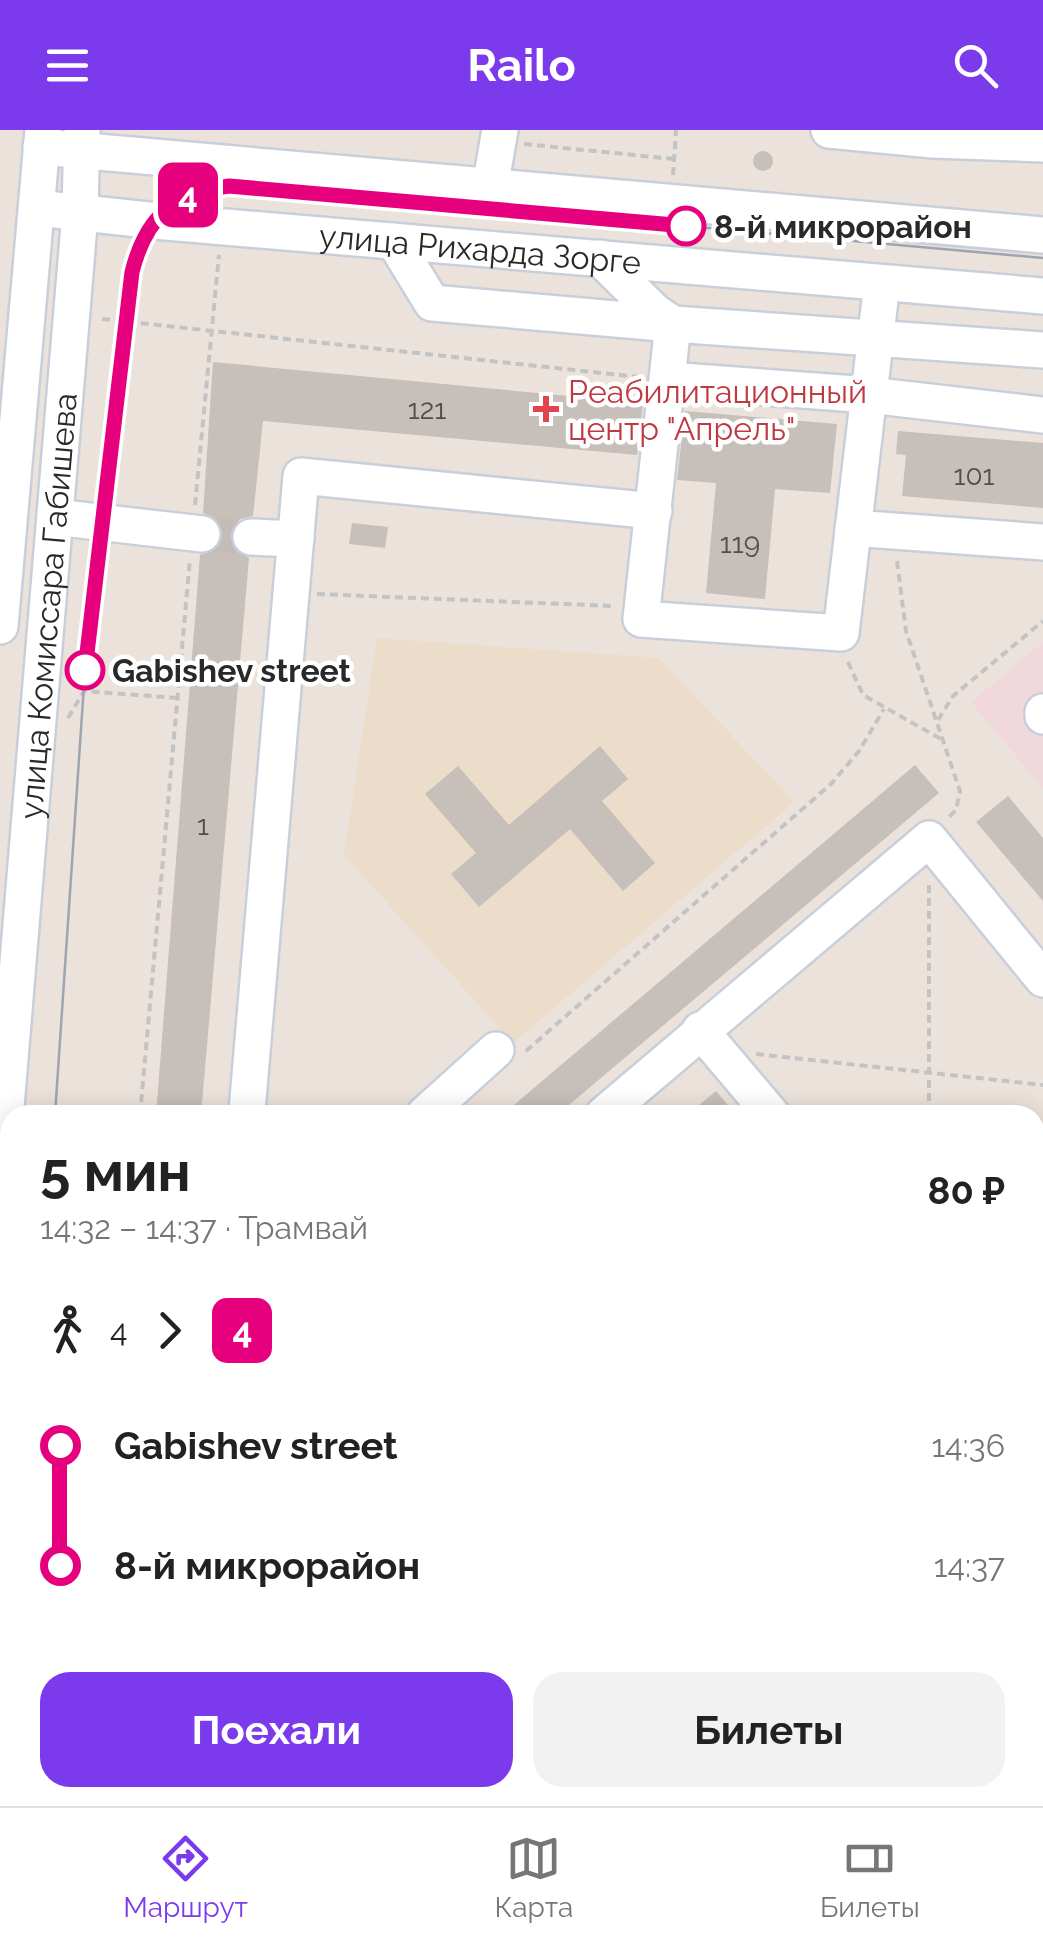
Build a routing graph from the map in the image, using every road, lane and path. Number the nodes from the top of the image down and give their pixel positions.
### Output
1 (829, 130) edge
2 (933, 135) edge
3 (510, 137) edge
4 (42, 139) edge
5 (82, 141) edge
6 (1043, 144) edge
7 (674, 159) dead end
8 (490, 187) junction
9 (37, 208) junction
10 (80, 213) junction
11 (221, 226) junction
12 (1043, 235) edge
13 (394, 241) junction
14 (600, 258) junction
15 (882, 283) junction
16 (1043, 296) edge
17 (98, 318) dead end
18 (673, 324) junction
19 (212, 329) junction
20 (875, 337) junction
21 (1043, 350) edge
22 (668, 380) junction
23 (868, 395) junction
24 (1043, 415) edge
25 (7, 439) edge
26 (654, 511) junction
27 (54, 517) junction
28 (853, 528) junction
29 (894, 531) junction
30 (197, 534) junction
31 (250, 537) tunnel mouth
32 (296, 539) junction
33 (1043, 542) edge
34 (291, 593) junction
35 (642, 607) junction
36 (1043, 621) edge
37 (0, 626) edge
38 (841, 634) junction
39 (177, 698) junction
40 (884, 709) junction
41 (66, 721) dead end
42 (937, 722) junction
43 (943, 741) junction
44 (929, 838) junction
45 (1043, 978) edge
46 (708, 1040) junction
47 (496, 1050) joint
48 (929, 1072) junction
49 (1043, 1085) edge
50 (6, 1105) edge
51 (141, 1105) edge
52 (247, 1105) edge
53 (435, 1105) edge
54 (617, 1105) edge
55 (763, 1105) edge
56 (929, 1105) edge

1 - 2 street
2 - 6 street
3 - 7 path
3 - 8 street
4 - 5 street, улица Рихарда Зорге
4 - 9 street
5 - 8 street, улица Рихарда Зорге
5 - 10 street, улица Комиссара Габишева
8 - 12 street, улица Рихарда Зорге
9 - 10 street, улица Рихарда Зорге
9 - 25 street
10 - 11 street, улица Рихарда Зорге
10 - 27 street, улица Комиссара Габишева
11 - 13 street, улица Рихарда Зорге
11 - 19 path
13 - 14 street, улица Рихарда Зорге
13 - 18 street
14 - 15 street, улица Рихарда Зорге
14 - 18 street
15 - 16 street, улица Рихарда Зорге
15 - 20 street
17 - 19 path
18 - 20 street
18 - 22 street
19 - 22 path
19 - 30 path
20 - 21 street
20 - 23 street
22 - 23 street
22 - 26 street
23 - 24 street
23 - 28 street
25 - 37 street
26 - 32 street
26 - 35 street
27 - 30 street
27 - 50 street, улица Комиссара Габишева
28 - 29 street
28 - 38 street
29 - 33 street
29 - 42 path
30 - 39 path
31 - 32 street
32 - 34 street
34 - 35 path
34 - 52 street
35 - 38 street
36 - 42 path
38 - 40 path
39 - 41 path
39 - 51 path
40 - 43 path
40 - 47 path
42 - 43 path
43 - 44 path
44 - 45 street
44 - 46 street
44 - 48 path
46 - 48 path
46 - 54 street
46 - 55 street
47 - 53 street
48 - 49 path
48 - 56 path

